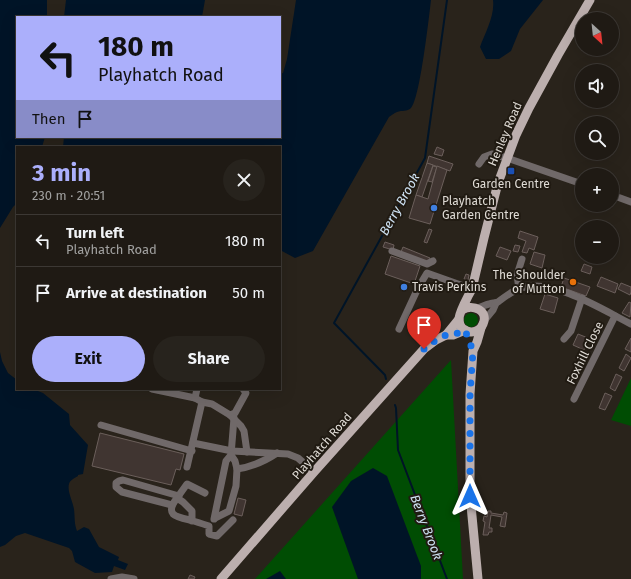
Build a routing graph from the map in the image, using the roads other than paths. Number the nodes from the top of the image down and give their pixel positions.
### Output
1 (590, 0) edge
2 (507, 158) junction
3 (479, 164) dead end
4 (575, 182) edge
5 (619, 198) edge
6 (631, 202) edge
7 (392, 251) dead end
8 (522, 259) dead end
9 (433, 261) dead end
10 (472, 289) junction
11 (519, 289) junction
12 (582, 298) junction
13 (496, 303) junction
14 (477, 308) junction
15 (461, 314) junction
16 (615, 316) junction
17 (482, 324) junction
18 (631, 324) edge
19 (399, 329) dead end
20 (465, 330) junction
21 (446, 335) junction
22 (564, 339) dead end
23 (473, 351) junction
24 (157, 390) edge
25 (197, 390) edge
26 (244, 390) edge
27 (195, 398) junction
28 (574, 399) dead end
29 (202, 402) junction
30 (232, 416) junction
31 (101, 425) dead end
32 (192, 447) junction
33 (247, 452) junction
34 (231, 453) junction
35 (278, 453) junction
36 (187, 467) dead end
37 (237, 469) junction
38 (314, 472) junction
39 (205, 493) dead end
40 (178, 497) junction
41 (172, 505) junction
42 (215, 518) junction
43 (232, 520) dead end
44 (192, 521) junction
45 (210, 526) junction
46 (111, 579) edge
47 (134, 579) edge
48 (221, 579) edge
49 (478, 579) edge

1 - 2 main road, Henley Road
2 - 3 street
2 - 4 street
2 - 10 main road, Henley Road
5 - 6 street
7 - 9 street
8 - 11 street
10 - 14 main road, Henley Road
10 - 15 main road, Henley Road
10 - 19 street
11 - 12 street
11 - 13 street
12 - 16 street
12 - 22 street
13 - 14 street
13 - 17 street
14 - 15 main road
14 - 17 main road
15 - 20 main road
15 - 21 main road, Playhatch Road
16 - 18 street
16 - 28 street, Foxhill Close
17 - 20 main road
17 - 23 main road
20 - 21 main road, Playhatch Road
20 - 23 main road
21 - 38 main road, Playhatch Road
23 - 49 main road
24 - 27 street
25 - 27 street
26 - 30 street
27 - 29 street
29 - 30 street
29 - 32 street
30 - 33 street
30 - 34 street
31 - 32 street
32 - 34 street
32 - 36 street
33 - 34 street
33 - 35 street
34 - 37 street
34 - 42 street
35 - 37 street
35 - 38 street
37 - 42 street
38 - 48 main road, Playhatch Road
39 - 40 street
40 - 41 street
40 - 41 street
40 - 44 street
41 - 44 street
42 - 45 street
43 - 45 street
44 - 45 street
46 - 47 street

